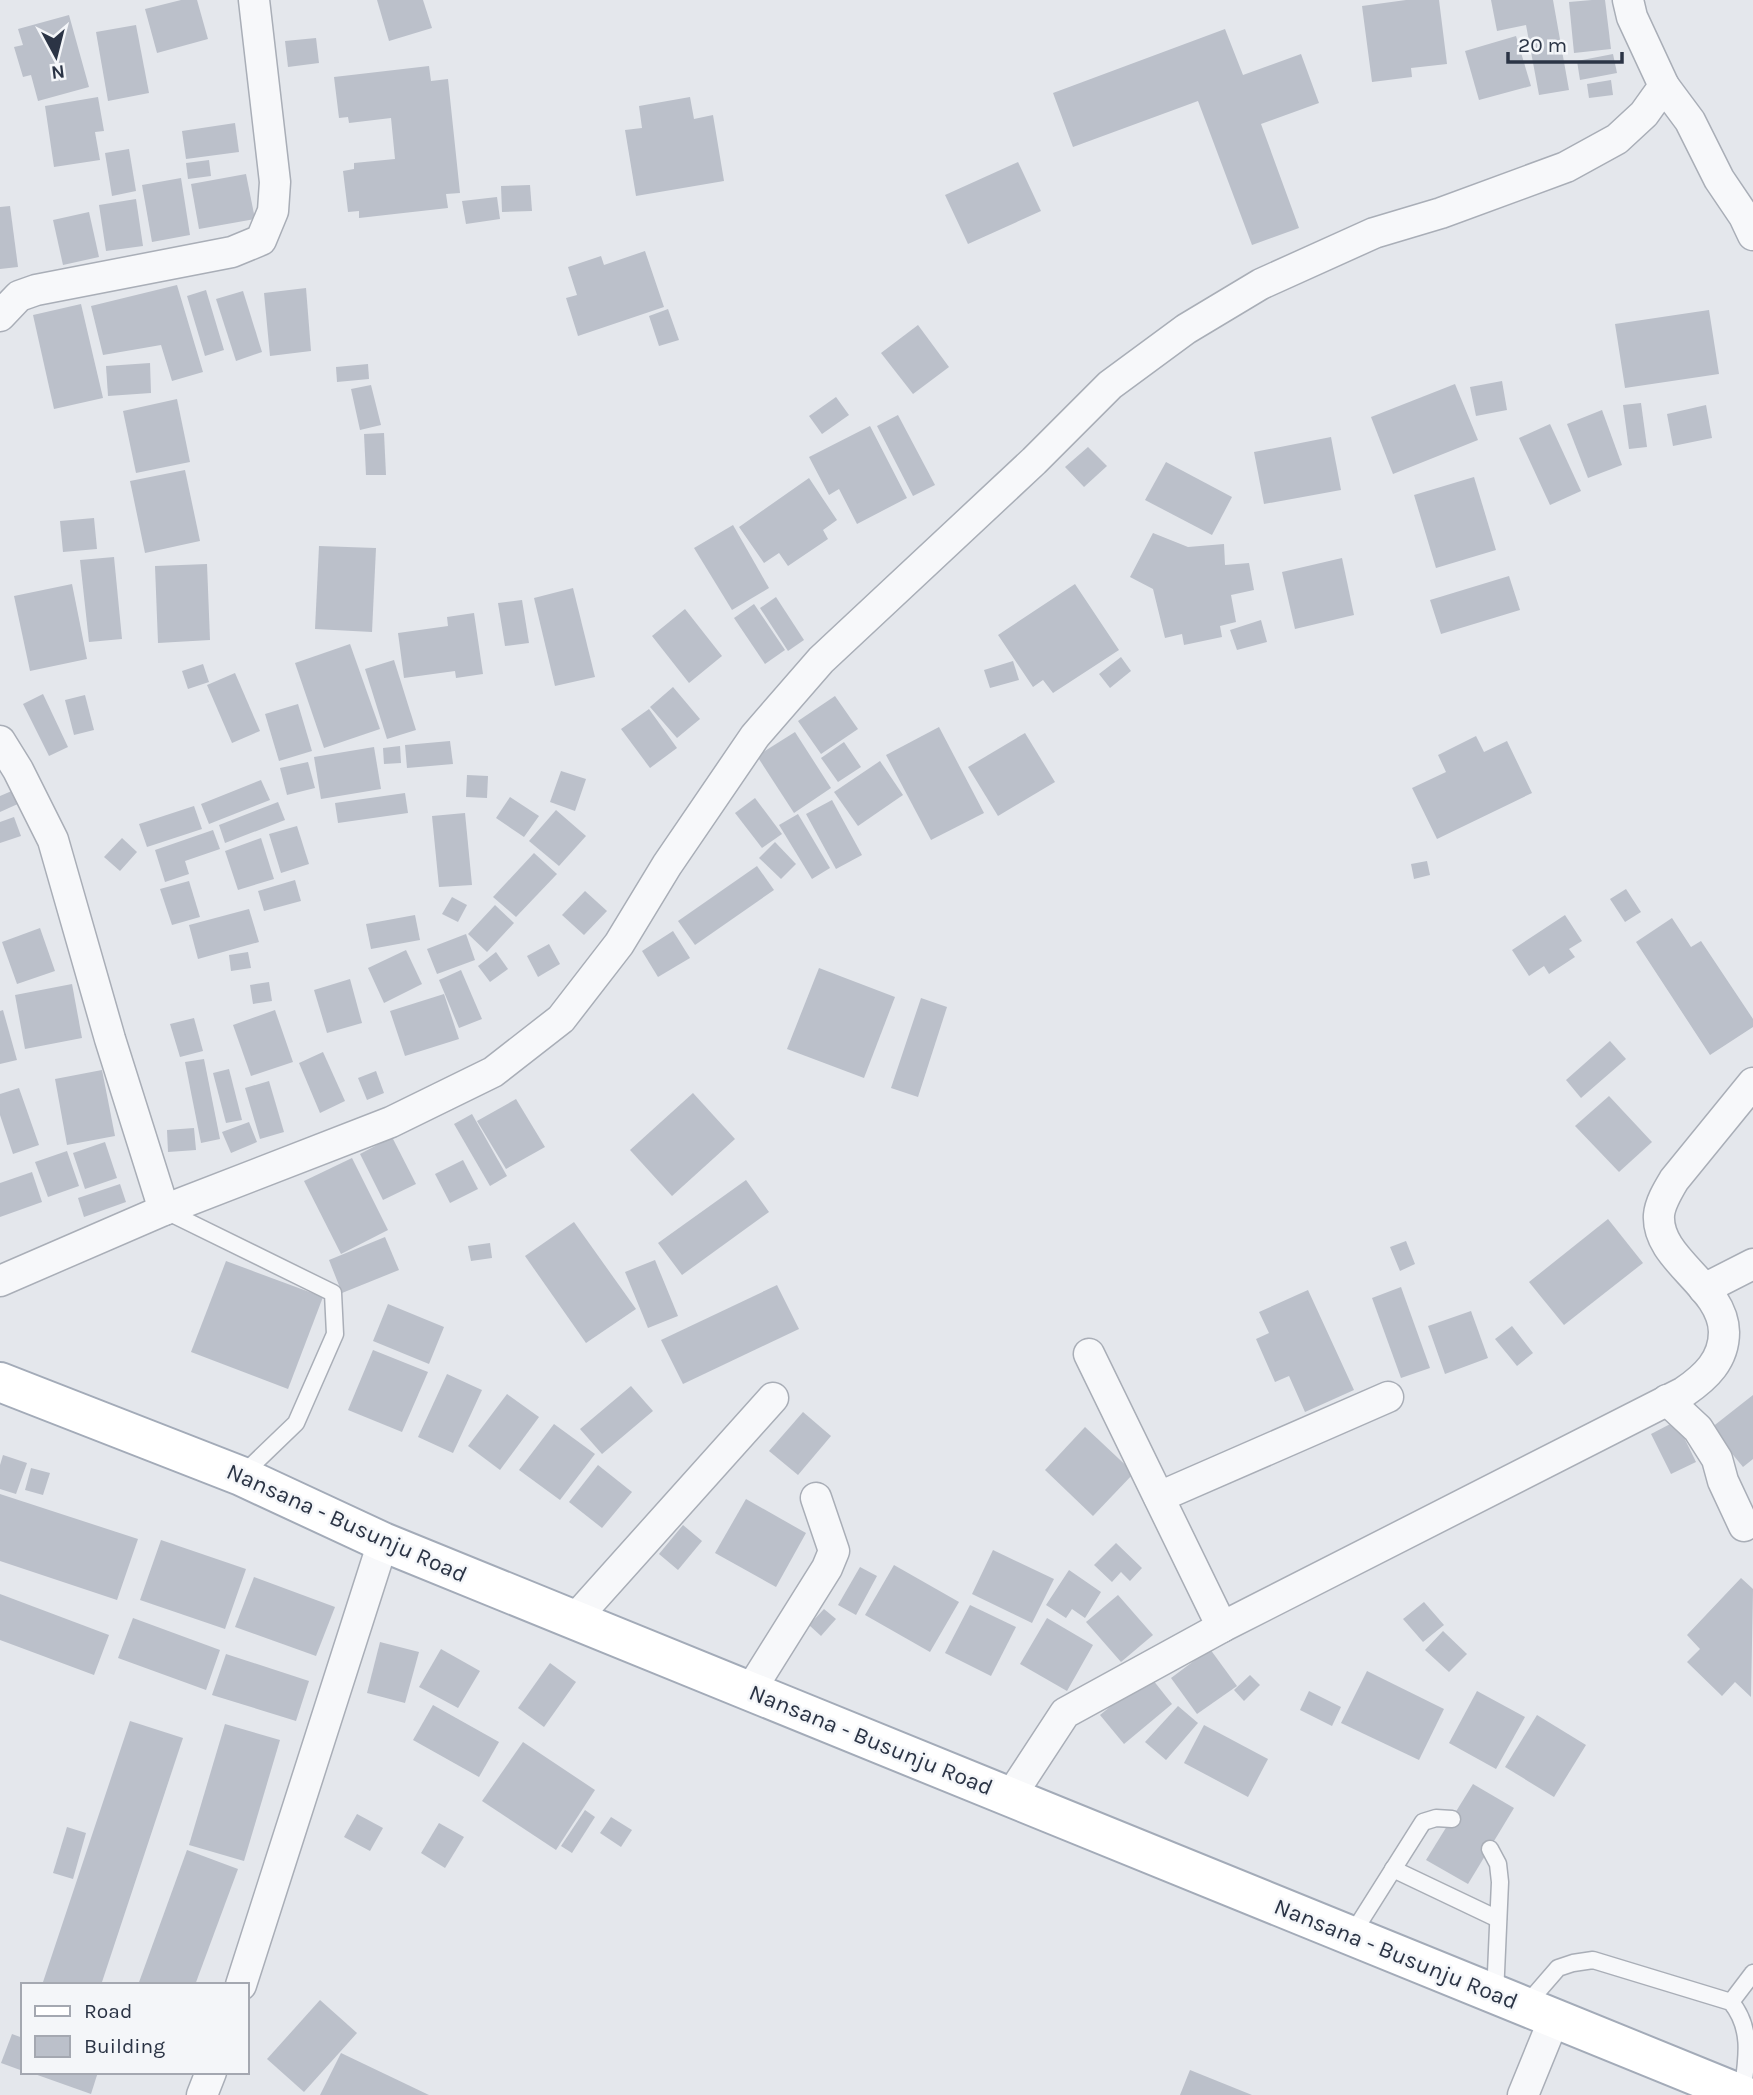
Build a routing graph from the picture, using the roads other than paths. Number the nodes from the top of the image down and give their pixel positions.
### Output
1 (254, 0) edge
2 (1628, 0) edge
3 (1664, 86) junction
4 (1753, 235) edge
5 (0, 316) edge
6 (0, 741) edge
7 (1753, 1083) edge
8 (164, 1210) junction
9 (1753, 1264) edge
10 (0, 1281) edge
11 (1704, 1289) junction
12 (1089, 1354) dead end
13 (0, 1382) edge
14 (1388, 1397) dead end
15 (773, 1398) dead end
16 (1667, 1400) junction
17 (241, 1476) junction
18 (1159, 1497) junction
19 (816, 1498) dead end
20 (1744, 1526) dead end
21 (383, 1542) junction
22 (574, 1620) junction
23 (1222, 1627) junction
24 (750, 1691) junction
25 (1010, 1797) junction
26 (1451, 1819) dead end
27 (1490, 1849) dead end
28 (1393, 1869) junction
29 (1498, 1919) junction
30 (1351, 1936) junction
31 (1753, 1973) edge
32 (242, 1983) edge
33 (1731, 2002) junction
34 (1525, 2006) junction
35 (210, 2074) edge
36 (202, 2095) edge
37 (1523, 2095) edge
38 (1742, 2095) edge

1 - 5 street
2 - 3 street
3 - 4 street
3 - 8 street
6 - 8 street
7 - 11 street
8 - 10 street
8 - 17 lane
9 - 11 street
11 - 16 street
12 - 18 street
13 - 17 main road, Nansana - Busunju Road
14 - 18 street
15 - 22 street
16 - 20 street
16 - 23 street
17 - 21 main road, Nansana - Busunju Road
18 - 23 street
19 - 24 street
21 - 22 main road, Nansana - Busunju Road
21 - 32 street
22 - 24 main road, Nansana - Busunju Road
23 - 25 street
24 - 25 main road, Nansana - Busunju Road
25 - 30 main road, Nansana - Busunju Road
26 - 28 lane
27 - 29 lane
28 - 29 lane
28 - 30 lane
29 - 34 lane
30 - 34 main road, Nansana - Busunju Road
31 - 33 lane
33 - 34 lane
33 - 38 lane
34 - 37 street
34 - 38 main road, Nansana - Busunju Road
35 - 36 street

